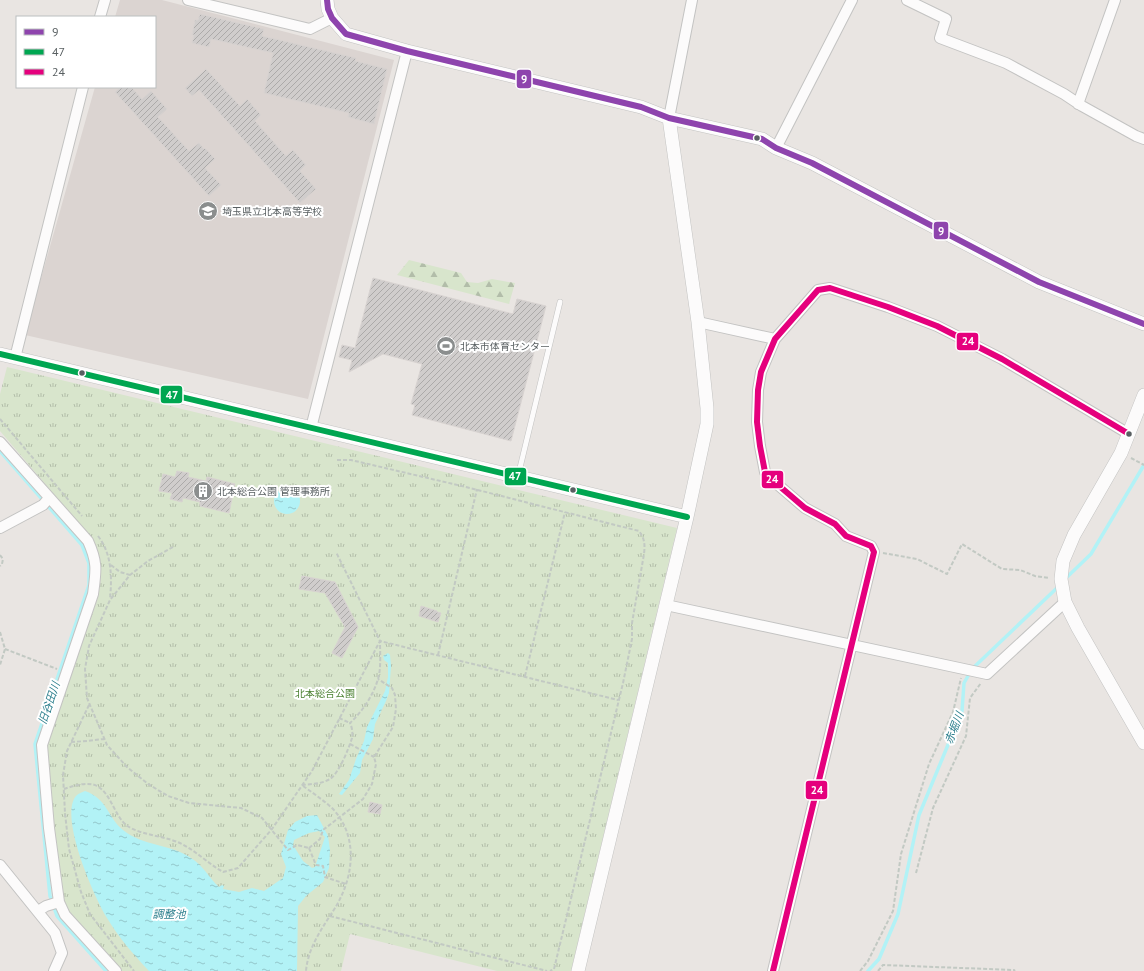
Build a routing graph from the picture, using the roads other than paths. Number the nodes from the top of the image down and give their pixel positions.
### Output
1 (105, 0) edge
2 (188, 0) edge
3 (327, 0) edge
4 (692, 0) edge
5 (852, 0) edge
6 (907, 0) edge
7 (1115, 0) edge
8 (100, 16) edge
9 (332, 18) junction
10 (407, 51) junction
11 (83, 88) edge
12 (1078, 104) junction
13 (669, 118) junction
14 (1144, 139) edge
15 (776, 148) junction
16 (560, 302) dead end
17 (698, 322) junction
18 (1144, 324) edge
19 (775, 340) junction
20 (0, 354) edge
21 (15, 358) junction
22 (1144, 395) edge
23 (311, 428) junction
24 (1129, 434) junction
25 (0, 442) edge
26 (518, 477) junction
27 (50, 498) junction
28 (687, 517) junction
29 (0, 528) edge
30 (1065, 602) junction
31 (666, 604) junction
32 (851, 644) junction
33 (1144, 743) edge
34 (0, 865) edge
35 (50, 905) junction
36 (54, 971) edge
37 (116, 971) edge
38 (578, 971) edge
39 (773, 971) edge

1 - 8 street
2 - 9 street
3 - 9 street
4 - 13 street
5 - 15 street
6 - 12 street
7 - 12 street
9 - 10 street
10 - 13 street
10 - 23 street
11 - 21 street
12 - 14 street
13 - 15 street
13 - 17 street
15 - 18 street
16 - 26 lane
17 - 19 street
17 - 28 street
19 - 24 street
19 - 32 street
20 - 21 street
21 - 23 street
22 - 24 street
23 - 26 street
24 - 30 street
25 - 27 street
26 - 28 street
27 - 29 street
27 - 35 street
28 - 31 street
30 - 32 street
30 - 33 street
31 - 32 street
31 - 38 street
32 - 39 street
34 - 35 street
35 - 36 street
35 - 37 street

